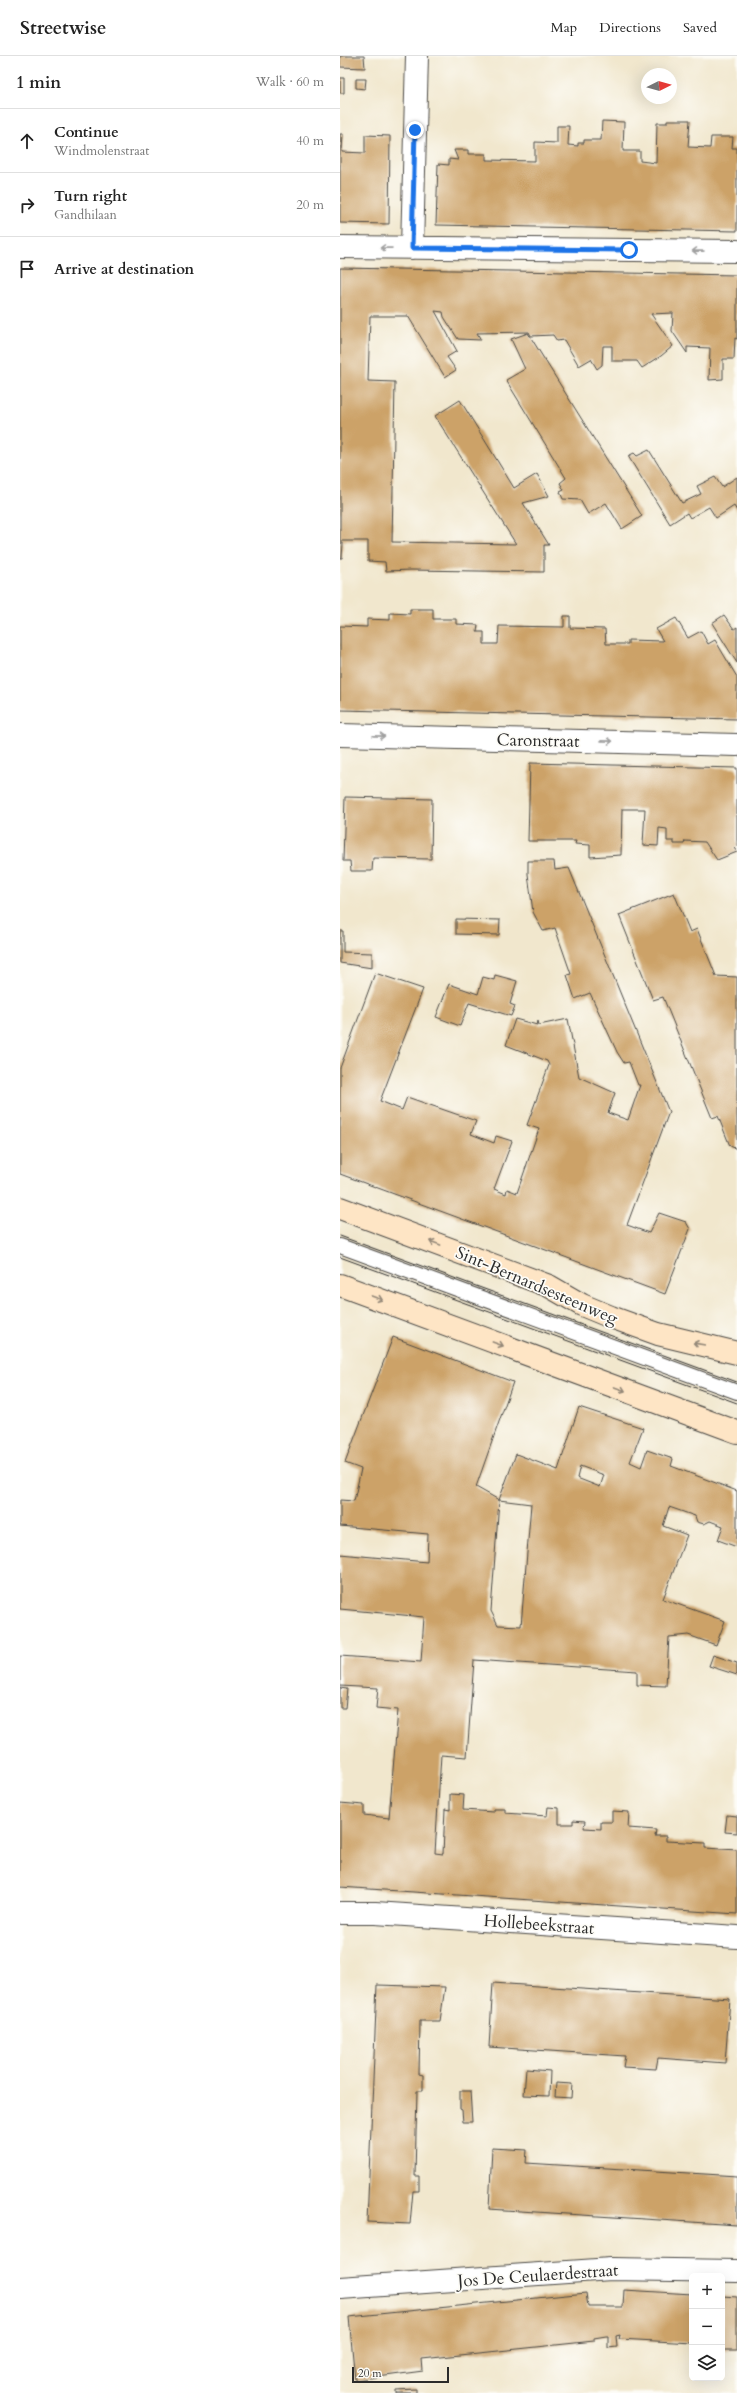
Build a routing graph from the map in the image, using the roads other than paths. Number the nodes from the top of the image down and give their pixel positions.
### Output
1 (417, 56) edge
2 (340, 247) edge
3 (412, 248) junction
4 (737, 251) edge
5 (340, 735) edge
6 (737, 745) edge
7 (340, 1208) edge
8 (340, 1246) edge
9 (340, 1285) edge
10 (737, 1353) edge
11 (737, 1392) edge
12 (737, 1432) edge
13 (340, 1913) edge
14 (737, 1937) edge
15 (737, 2271) edge
16 (340, 2288) edge

1 - 3 street
3 -> 2 street
4 -> 3 street
5 -> 6 street, Caronstraat
10 -> 7 main road, Sint-Bernardsesteenweg
8 - 11 lane
9 -> 12 main road
13 - 14 street, Hollebeekstraat
15 - 16 street, Jos De Ceulaerdestraat

